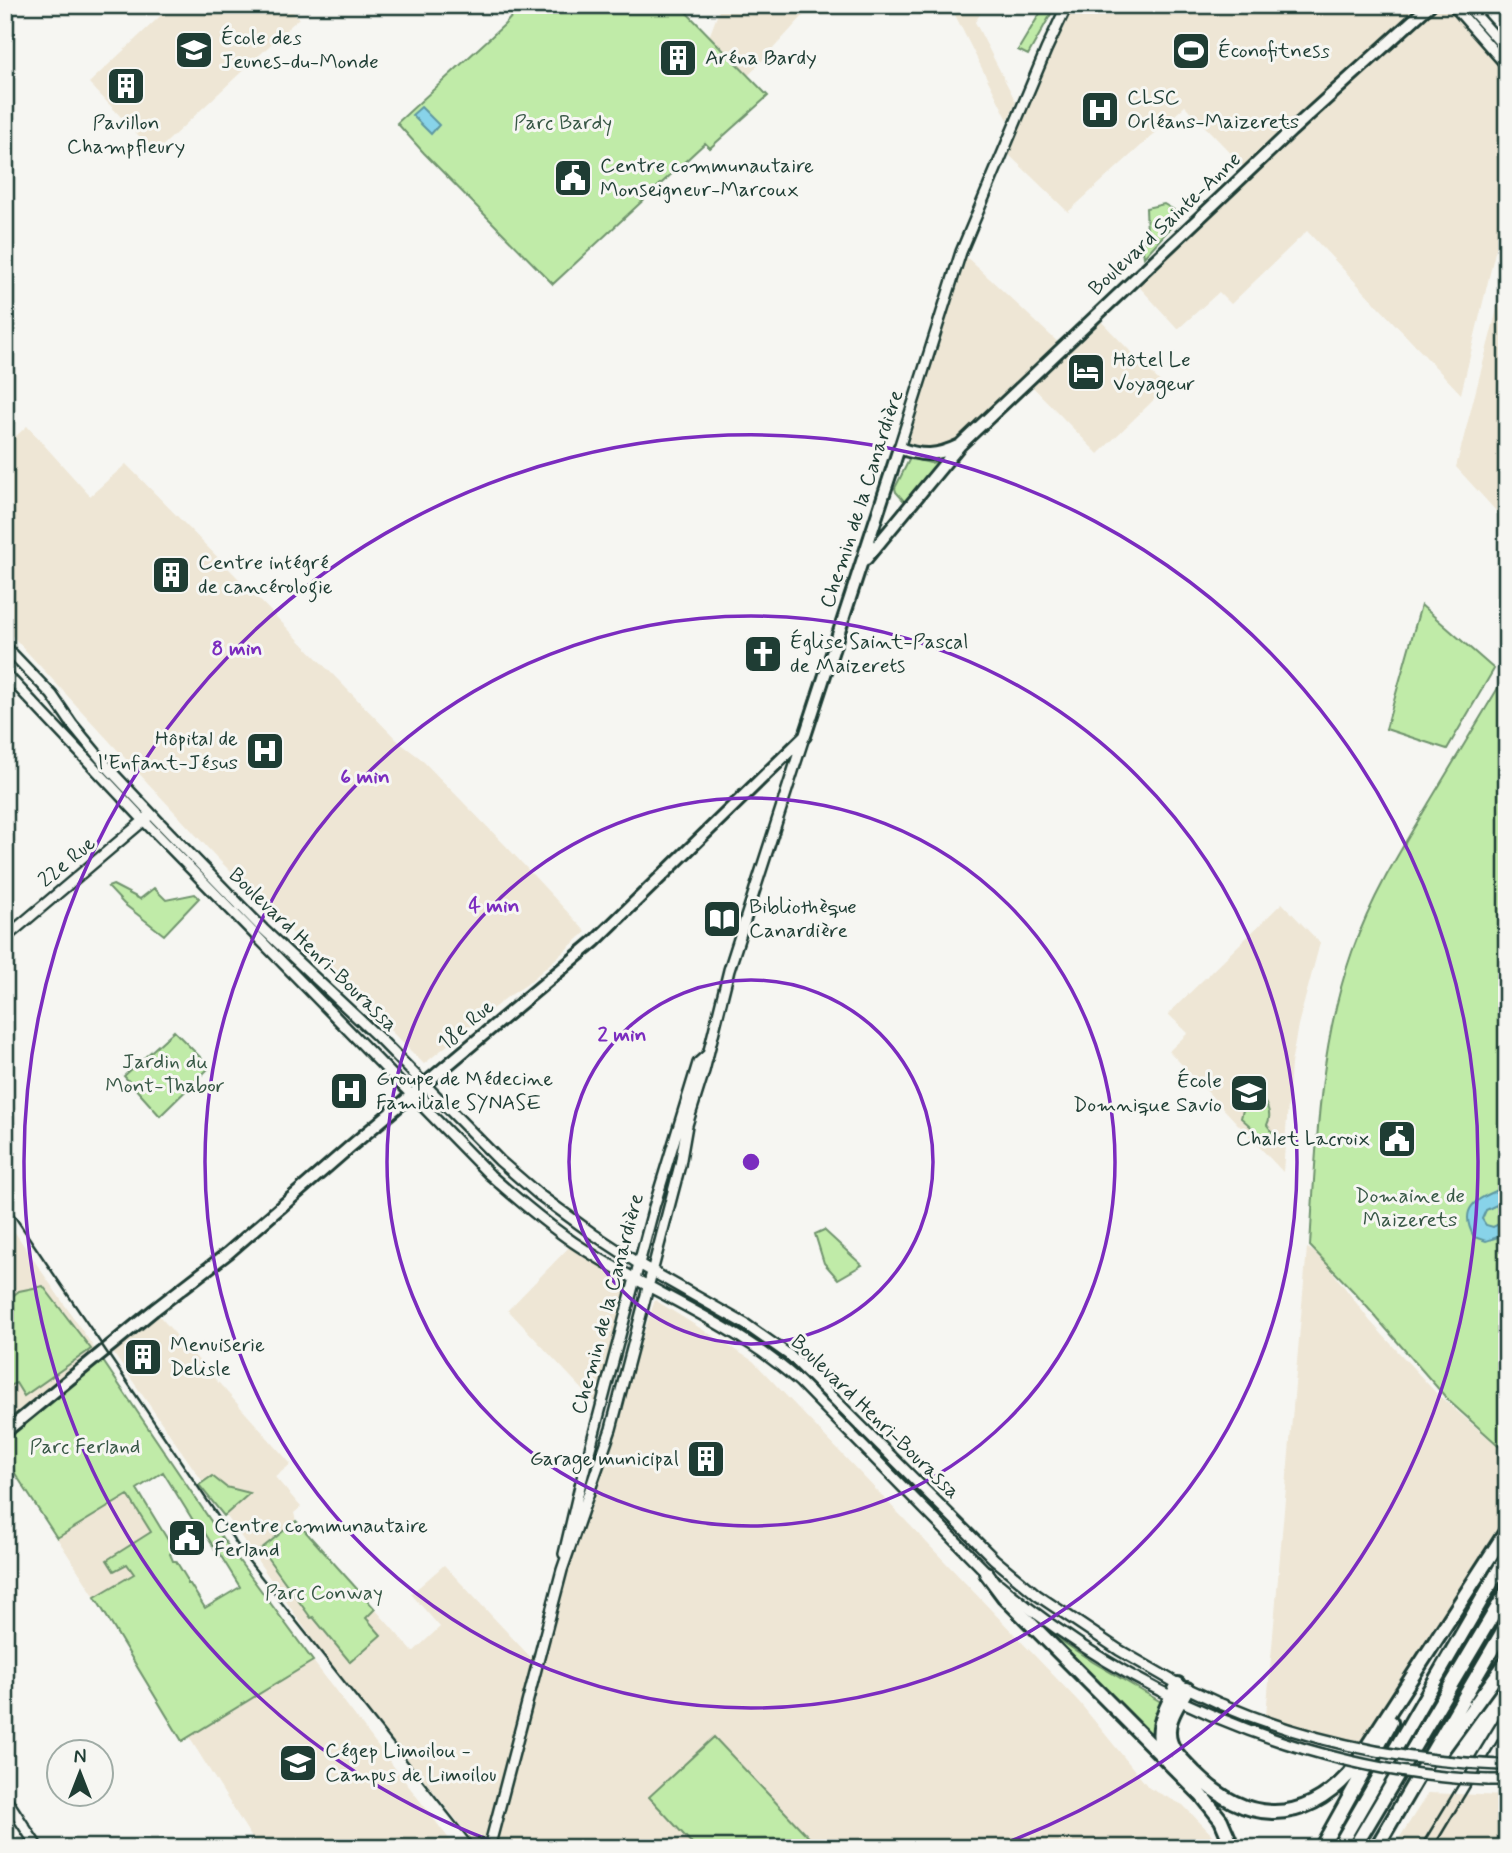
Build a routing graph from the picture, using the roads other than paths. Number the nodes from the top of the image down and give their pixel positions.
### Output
1 (1068, 5) edge
2 (1430, 5) edge
3 (1453, 5) edge
4 (1467, 5) edge
5 (1507, 50) edge
6 (1507, 66) edge
7 (960, 445) junction
8 (899, 448) junction
9 (862, 564) junction
10 (5, 646) edge
11 (5, 673) edge
12 (805, 736) junction
13 (148, 817) junction
14 (5, 938) edge
15 (707, 1054) junction
16 (425, 1085) junction
17 (413, 1094) junction
18 (639, 1264) junction
19 (653, 1271) junction
20 (635, 1279) junction
21 (649, 1288) junction
22 (5, 1433) edge
23 (1507, 1530) edge
24 (1507, 1556) edge
25 (562, 1570) junction
26 (986, 1573) junction
27 (1507, 1591) edge
28 (1507, 1624) edge
29 (1447, 1625) junction
30 (1507, 1661) edge
31 (1182, 1686) junction
32 (1176, 1700) junction
33 (1172, 1761) junction
34 (1503, 1765) edge
35 (1507, 1780) edge
36 (5, 1797) edge
37 (1377, 1846) edge
38 (38, 1848) edge
39 (489, 1848) edge
40 (1233, 1848) edge
41 (1321, 1848) edge
42 (1338, 1848) edge
43 (1354, 1848) edge

1 - 8 main road, Chemin de la Canardière
2 - 7 main road, Boulevard Sainte-Anne
3 - 6 main road
4 - 5 main road
7 - 8 main road, Boulevard Sainte-Anne
7 - 9 main road, Boulevard Sainte-Anne
8 - 9 main road, Chemin de la Canardière
9 - 12 main road, Chemin de la Canardière
10 - 13 main road, Boulevard Henri-Bourassa
11 - 13 main road, Boulevard Henri-Bourassa
12 - 15 main road, Chemin de la Canardière
12 - 16 main road, 18e Rue
13 - 14 main road, 22e Rue
13 - 16 main road, Boulevard Henri-Bourassa
13 - 17 main road, Boulevard Henri-Bourassa
15 - 18 main road, Chemin de la Canardière
15 - 19 main road, Chemin de la Canardière
16 - 17 main road, 18e Rue
16 - 18 main road, Boulevard Henri-Bourassa
17 - 20 main road, Boulevard Henri-Bourassa
17 - 22 main road, 18e Rue
18 - 19 main road, Boulevard Henri-Bourassa
18 - 20 main road, Chemin de la Canardière
19 - 21 main road, Chemin de la Canardière
19 - 31 main road, Boulevard Henri-Bourassa
20 - 21 main road, Boulevard Henri-Bourassa
20 - 25 main road, Chemin de la Canardière
21 - 25 main road, Chemin de la Canardière
21 - 26 main road, Boulevard Henri-Bourassa
23 - 29 highway
24 - 42 highway
25 - 39 main road, Chemin de la Canardière
26 - 32 main road, Boulevard Henri-Bourassa
26 - 33 highway
27 - 43 highway
28 - 37 highway
29 - 33 highway
29 - 41 highway
30 - 37 highway
31 - 32 highway
31 - 34 main road, Boulevard Henri-Bourassa, bridge
32 - 33 highway
32 - 35 main road, Boulevard Henri-Bourassa, bridge
33 - 40 highway
36 - 38 main road

